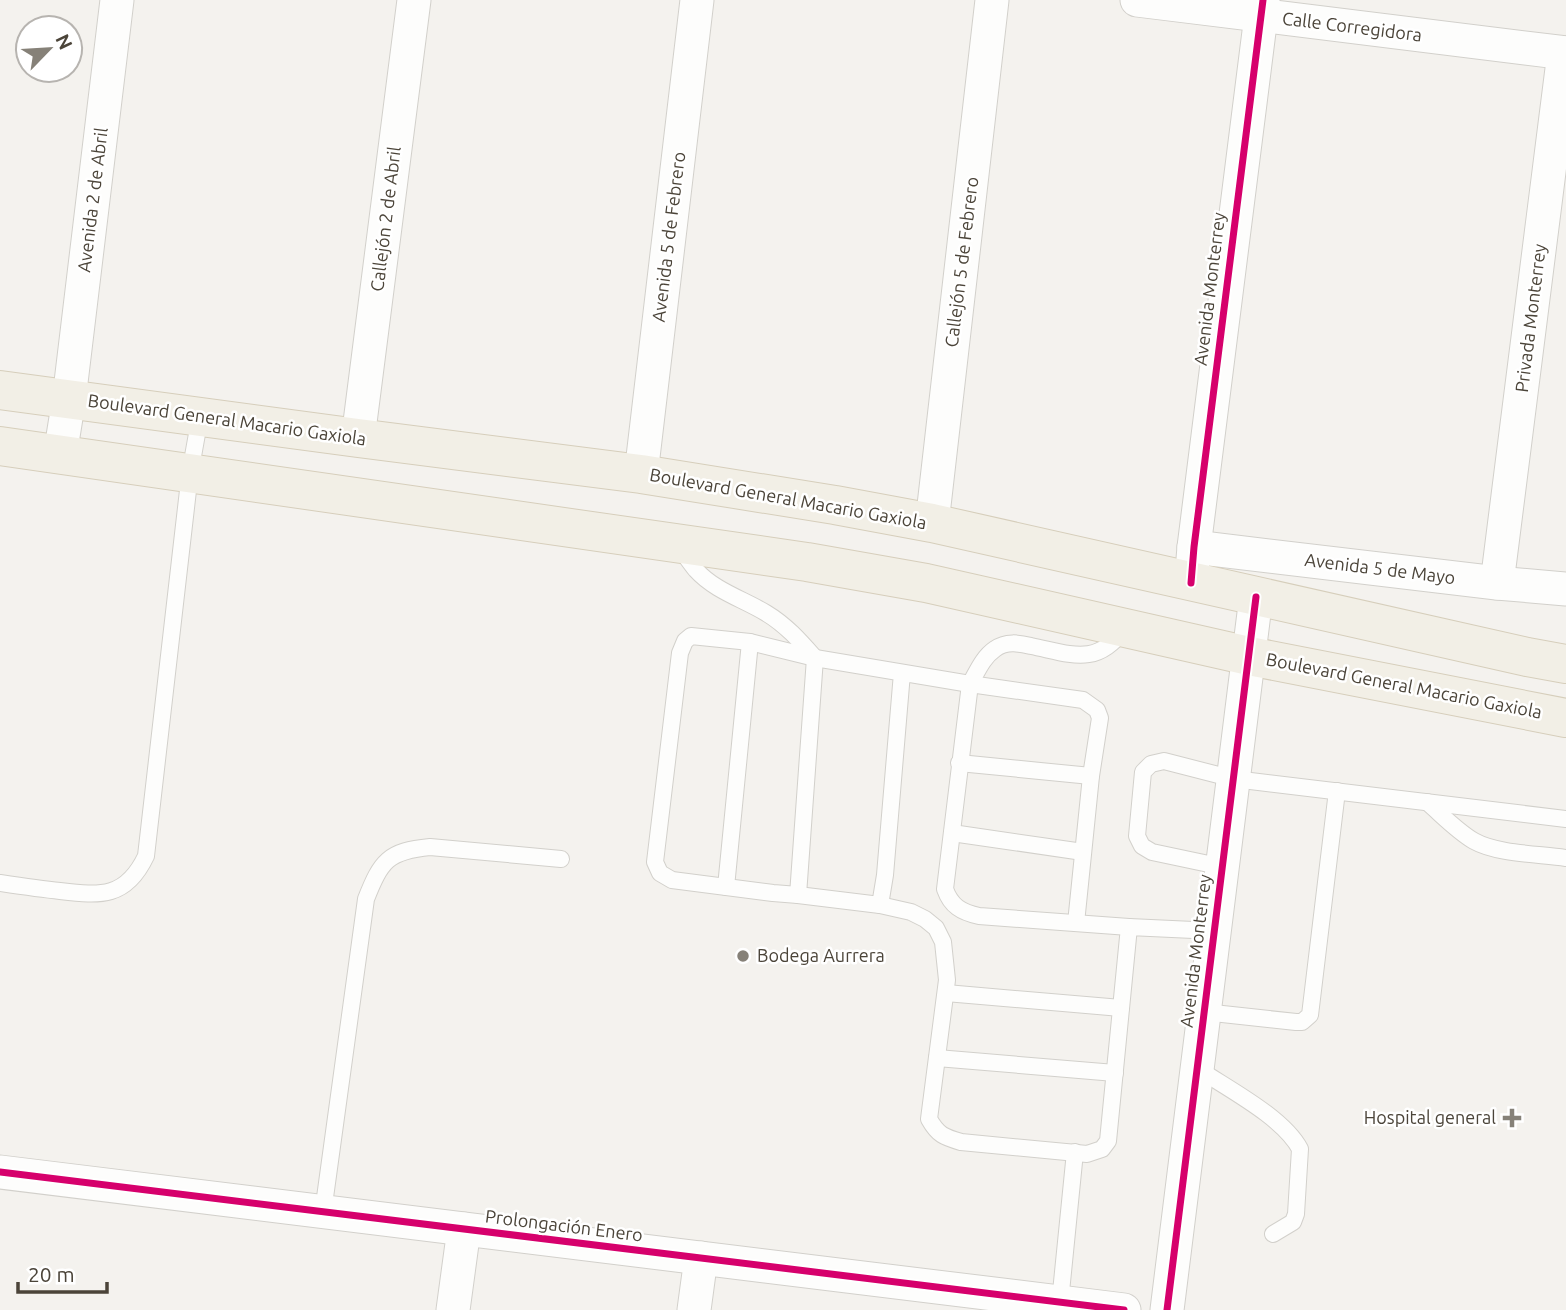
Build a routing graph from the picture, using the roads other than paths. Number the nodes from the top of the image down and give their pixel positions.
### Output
1 (117, 0) edge
2 (414, 0) edge
3 (697, 0) edge
4 (992, 0) edge
5 (1137, 0) edge
6 (1262, 8) edge
7 (1565, 53) edge
8 (0, 390) edge
9 (69, 399) junction
10 (200, 417) junction
11 (358, 438) junction
12 (0, 446) edge
13 (60, 455) junction
14 (190, 473) junction
15 (641, 474) junction
16 (932, 523) junction
17 (676, 543) junction
18 (1192, 565) junction
19 (1497, 583) junction
20 (1566, 589) edge
21 (1256, 597) junction
22 (1124, 628) junction
23 (750, 642) junction
24 (1249, 656) junction
25 (815, 658) junction
26 (1566, 664) edge
27 (902, 673) junction
28 (970, 684) junction
29 (1566, 718) edge
30 (959, 763) junction
31 (1091, 776) junction
32 (1234, 779) junction
33 (1337, 791) junction
34 (1427, 802) junction
35 (1566, 819) edge
36 (952, 834) junction
37 (1083, 852) junction
38 (1566, 858) edge
39 (561, 859) dead end
40 (1223, 867) junction
41 (0, 883) edge
42 (726, 887) junction
43 (799, 895) junction
44 (880, 905) junction
45 (1076, 923) junction
46 (1129, 927) junction
47 (1215, 931) junction
48 (946, 993) junction
49 (1121, 1008) junction
50 (1204, 1012) junction
51 (937, 1058) junction
52 (1197, 1068) junction
53 (1115, 1073) junction
54 (1075, 1152) junction
55 (0, 1172) edge
56 (324, 1212) junction
57 (464, 1229) junction
58 (1273, 1234) dead end
59 (701, 1258) junction
60 (923, 1298) edge
61 (1060, 1302) junction
62 (453, 1310) edge
63 (694, 1310) edge
64 (1124, 1310) edge
65 (1167, 1310) edge

1 - 9 street, Avenida 2 de Abril
2 - 11 street, Callejón 2 de Abril
3 - 15 street, Avenida 5 de Febrero
4 - 16 street, Callejón 5 de Febrero
5 - 6 street, Calle Corregidora
6 - 7 street, Calle Corregidora
6 - 18 street, Avenida Monterrey
7 - 19 street, Privada Monterrey
8 - 9 main road, Boulevard General Macario Gaxiola
9 - 10 main road, Boulevard General Macario Gaxiola
9 - 13 street, Avenida 2 de Abril
10 - 11 main road, Boulevard General Macario Gaxiola
10 - 14 lane
11 - 15 main road, Boulevard General Macario Gaxiola
12 - 13 main road, Boulevard General Macario Gaxiola
13 - 14 main road, Boulevard General Macario Gaxiola
14 - 17 main road, Boulevard General Macario Gaxiola
14 - 41 lane
15 - 16 main road, Boulevard General Macario Gaxiola
16 - 18 main road, Boulevard General Macario Gaxiola
17 - 22 main road, Boulevard General Macario Gaxiola
17 - 25 lane
18 - 19 street, Avenida 5 de Mayo
18 - 21 main road, Boulevard General Macario Gaxiola
19 - 20 street, Avenida 5 de Mayo
21 - 24 street, Avenida Monterrey
21 - 26 main road, Boulevard General Macario Gaxiola
22 - 24 main road, Boulevard General Macario Gaxiola
22 - 28 lane
23 - 25 lane
23 - 42 lane
23 - 42 lane
24 - 29 main road, Boulevard General Macario Gaxiola
24 - 32 street, Avenida Monterrey
25 - 27 lane
25 - 43 lane
27 - 28 lane
27 - 44 lane
28 - 30 lane
28 - 31 lane
30 - 31 lane
30 - 36 lane
31 - 37 lane
32 - 33 lane
32 - 40 street, Avenida Monterrey
32 - 40 lane
33 - 34 lane
33 - 50 lane
34 - 35 lane
34 - 38 lane
36 - 37 lane
36 - 45 lane
37 - 45 lane
39 - 56 lane
40 - 47 street, Avenida Monterrey
42 - 43 lane
43 - 44 lane
44 - 48 lane
45 - 46 lane
46 - 47 lane
46 - 49 lane
47 - 50 street, Avenida Monterrey
48 - 49 lane
48 - 51 lane
49 - 53 lane
50 - 52 street, Avenida Monterrey
51 - 53 lane
51 - 54 lane
52 - 58 lane
52 - 65 street, Avenida Monterrey
53 - 54 lane
54 - 61 lane
55 - 56 street, Prolongación Enero
56 - 57 street, Prolongación Enero
57 - 59 street, Prolongación Enero
57 - 62 street
59 - 60 street, Prolongación Enero
59 - 63 street
60 - 61 street, Prolongación Enero
61 - 64 street, Prolongación Enero

